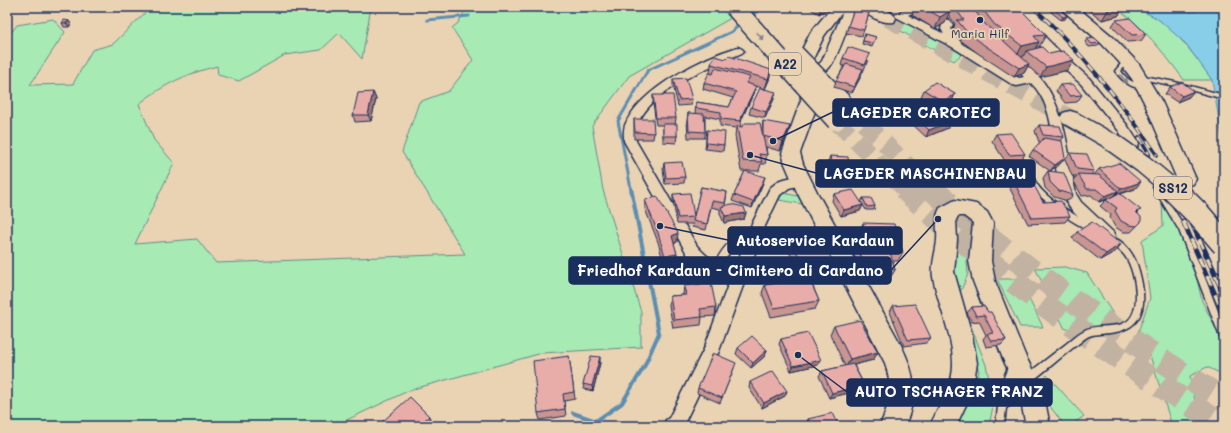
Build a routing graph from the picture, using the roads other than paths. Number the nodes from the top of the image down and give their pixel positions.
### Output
1 (734, 7) edge
2 (749, 7) edge
3 (850, 7) edge
4 (868, 7) edge
5 (1009, 7) edge
6 (1068, 7) edge
7 (838, 10) edge
8 (888, 18) tunnel mouth
9 (958, 46) junction
10 (1002, 50) edge
11 (738, 51) dead end
12 (807, 73) junction
13 (1033, 79) junction
14 (1142, 82) junction
15 (1224, 97) edge
16 (844, 104) tunnel mouth
17 (1070, 118) tunnel mouth
18 (836, 121) tunnel mouth
19 (1133, 143) dead end
20 (1029, 170) dead end
21 (1186, 179) dead end
22 (801, 180) junction
23 (1156, 187) dead end
24 (756, 231) junction
25 (1218, 241) edge
26 (1118, 244) junction
27 (1224, 265) edge
28 (717, 268) junction
29 (740, 273) junction
30 (1224, 337) edge
31 (1015, 359) junction
32 (1033, 375) dead end
33 (1018, 393) dead end
34 (1002, 406) junction
35 (672, 426) edge
36 (892, 426) edge
37 (942, 426) edge
38 (1000, 426) edge
39 (1038, 426) edge

1 -> 18 main road, A22, bridge
2 - 16 main road, A22, bridge
3 - 12 street
4 - 8 main road
5 - 19 street
6 - 14 street
7 - 12 street
9 - 9 street
9 - 13 street
10 - 13 street
11 - 28 street
12 - 22 street
13 - 26 street
14 - 15 lane
14 - 21 street
17 - 25 main road, SS12, bridge
20 - 26 lane
22 - 24 street
22 - 36 street
23 - 30 lane
24 - 28 lane
24 - 29 street
25 - 27 street
26 - 32 lane
28 - 29 street
29 - 35 street
31 - 34 lane
31 - 37 street
31 - 39 street
33 - 34 lane
34 - 38 lane

